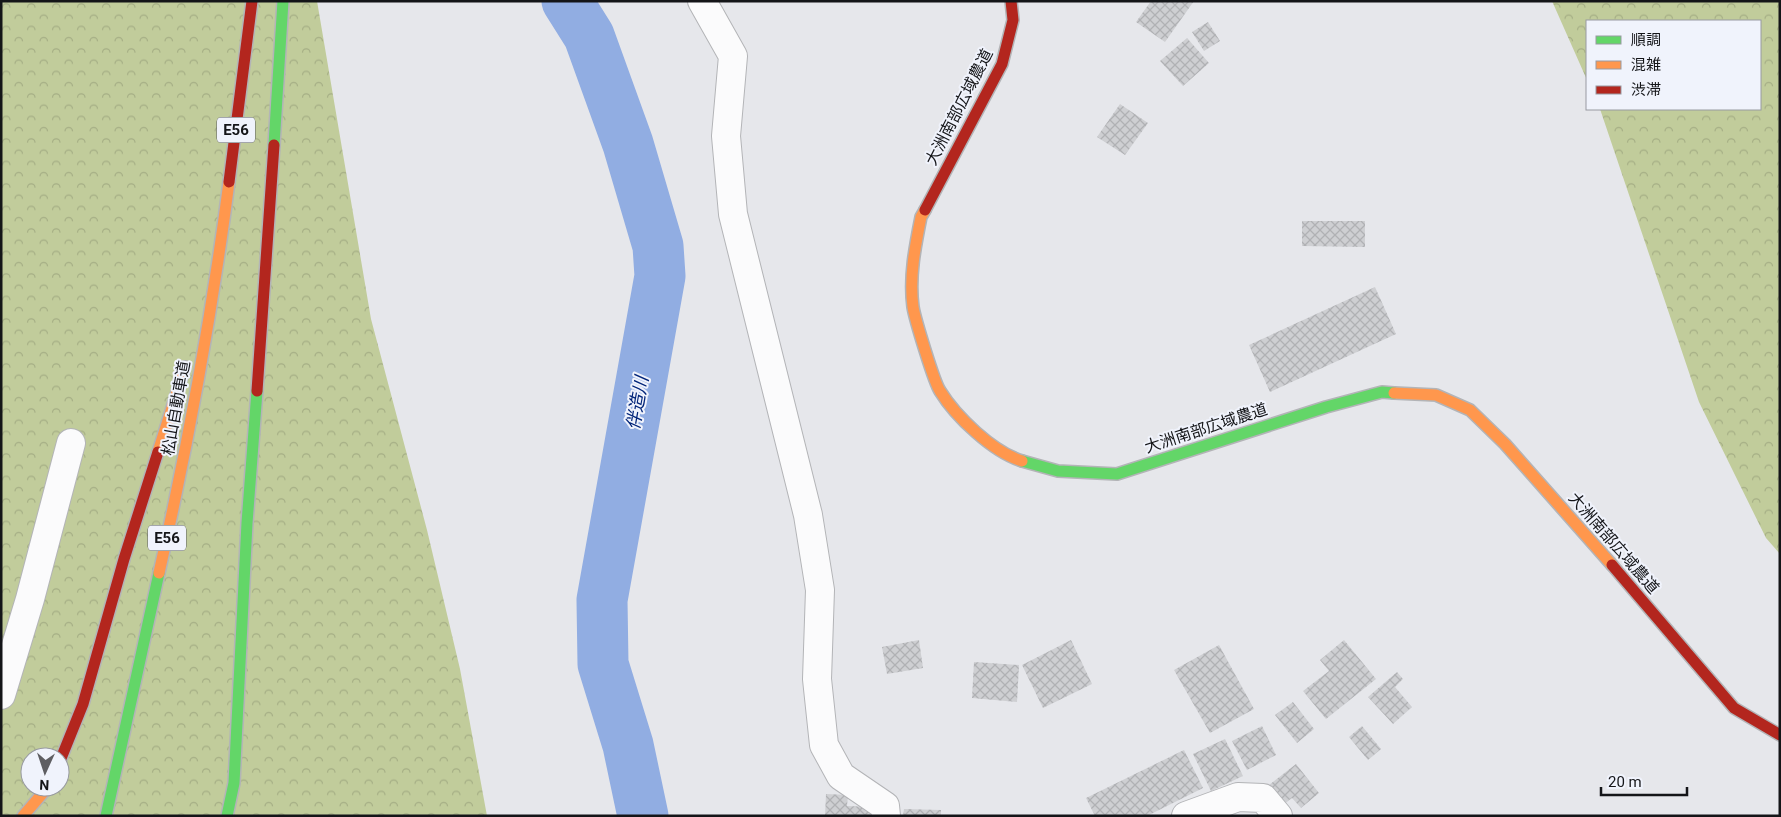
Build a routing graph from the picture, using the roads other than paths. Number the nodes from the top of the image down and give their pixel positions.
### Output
1 (252, 1) edge
2 (283, 1) edge
3 (702, 1) edge
4 (1012, 1) edge
5 (219, 258) junction
6 (71, 443) dead end
7 (1, 695) edge
8 (1780, 735) edge
9 (66, 747) edge
10 (39, 797) edge
11 (23, 816) edge
12 (106, 816) edge
13 (227, 816) edge
14 (886, 816) edge
15 (1186, 816) edge
16 (1278, 816) edge

1 - 5 main road, 松山自動車道 / E56
2 - 13 main road
3 - 14 street
4 - 8 main road, 大洲南部広域農道
5 - 9 main road
5 - 12 main road, 松山自動車道 / E56
6 - 7 street
10 - 11 main road
15 - 16 street

